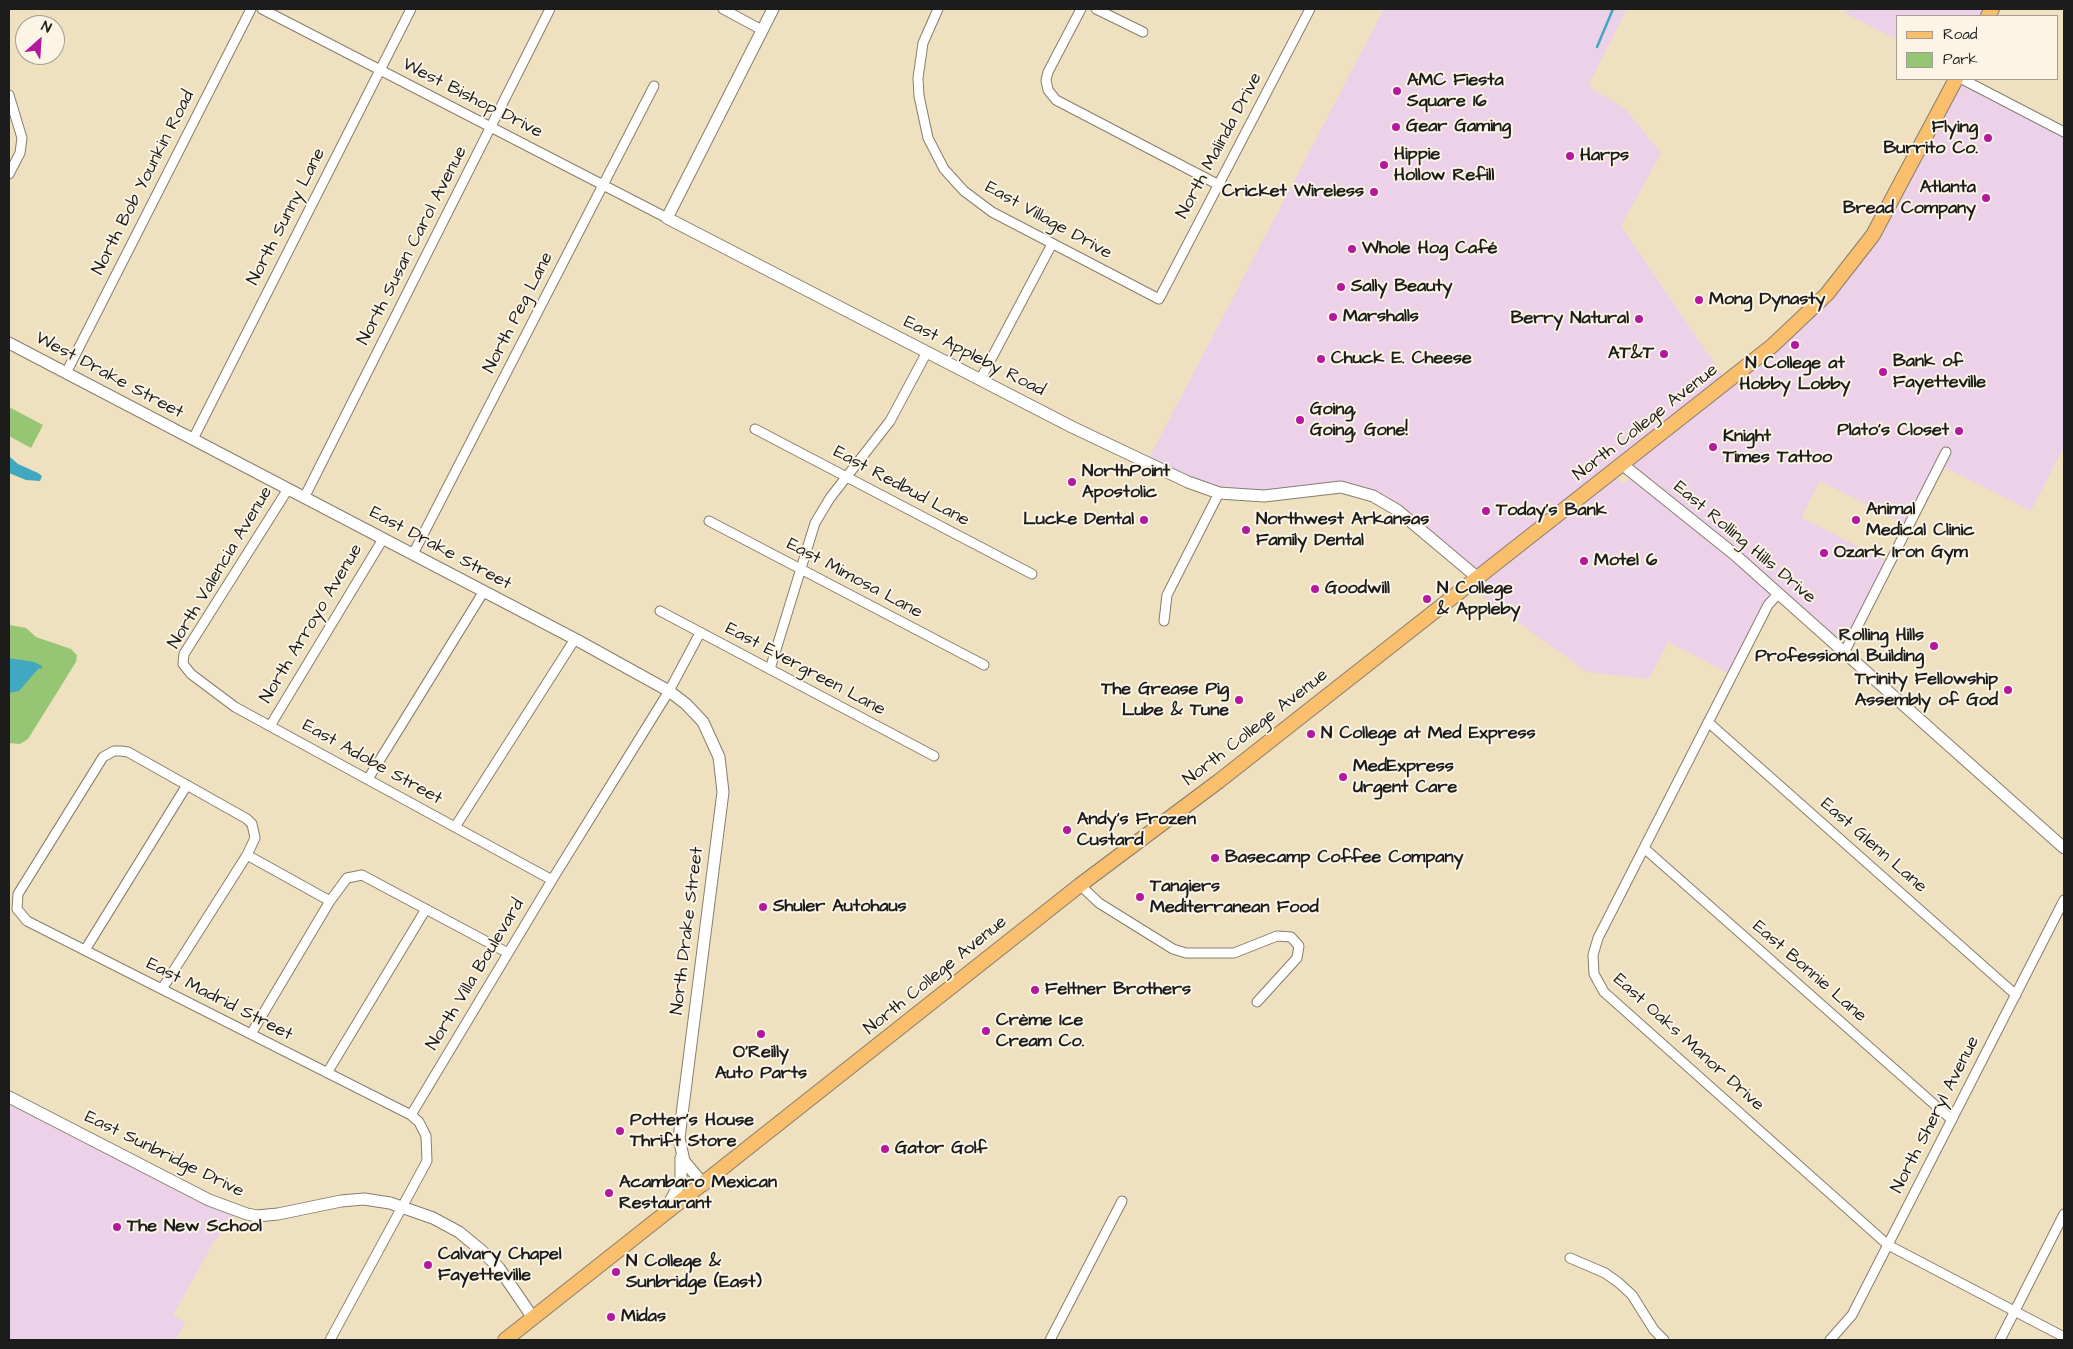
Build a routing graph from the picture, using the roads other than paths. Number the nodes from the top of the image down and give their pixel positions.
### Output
1 (251, 9) edge
2 (262, 9) edge
3 (411, 9) edge
4 (550, 9) edge
5 (722, 9) edge
6 (773, 9) edge
7 (938, 9) edge
8 (1081, 9) edge
9 (1096, 9) edge
10 (1310, 9) edge
11 (762, 30) junction
12 (1142, 32) dead end
13 (380, 70) junction
14 (1955, 80) edge
15 (1964, 80) edge
16 (654, 86) dead end
17 (9, 95) edge
18 (10, 106) edge
19 (491, 127) junction
20 (2064, 132) edge
21 (9, 174) edge
22 (1217, 184) junction
23 (603, 185) junction
24 (667, 218) junction
25 (1052, 244) junction
26 (1160, 299) joint
27 (9, 343) edge
28 (927, 352) junction
29 (66, 373) junction
30 (980, 380) junction
31 (755, 429) dead end
32 (193, 440) junction
33 (1946, 452) dead end
34 (1623, 465) junction
35 (847, 477) junction
36 (288, 489) junction
37 (1219, 493) junction
38 (304, 498) junction
39 (709, 521) dead end
40 (383, 539) junction
41 (413, 554) junction
42 (800, 568) junction
43 (1032, 574) dead end
44 (1478, 578) junction
45 (484, 591) junction
46 (1778, 594) junction
47 (660, 612) dead end
48 (1164, 621) dead end
49 (700, 633) junction
50 (575, 639) junction
51 (1844, 653) junction
52 (183, 664) joint
53 (984, 666) dead end
54 (770, 669) junction
55 (669, 691) junction
56 (1708, 722) junction
57 (270, 726) junction
58 (934, 756) dead end
59 (368, 779) junction
60 (187, 785) junction
61 (455, 827) junction
62 (1644, 848) junction
63 (2064, 848) edge
64 (247, 855) junction
65 (552, 880) junction
66 (1080, 885) junction
67 (2064, 900) edge
68 (330, 901) junction
69 (426, 909) junction
70 (85, 950) junction
71 (508, 953) junction
72 (162, 989) junction
73 (2016, 994) junction
74 (1258, 1002) dead end
75 (251, 1034) junction
76 (327, 1073) junction
77 (9, 1097) edge
78 (411, 1115) junction
79 (1952, 1120) junction
80 (681, 1154) junction
81 (704, 1185) junction
82 (1122, 1201) dead end
83 (404, 1207) junction
84 (2064, 1214) edge
85 (660, 1219) junction
86 (1888, 1245) junction
87 (1570, 1258) dead end
88 (2015, 1311) junction
89 (533, 1318) junction
90 (2064, 1337) edge
91 (330, 1340) edge
92 (505, 1340) edge
93 (1050, 1340) edge
94 (1664, 1340) edge
95 (1830, 1340) edge
96 (2000, 1340) edge

1 - 29 street, North Bob Younkin Road
2 - 13 street, West Bishop Drive
3 - 13 street, North Sunny Lane
4 - 19 street, North Susan Carol Avenue
5 - 11 street
6 - 11 street
7 - 25 street, East Village Drive
8 - 22 street
9 - 12 street
10 - 22 street, North Malinda Drive
11 - 24 street
13 - 19 street, West Bishop Drive
13 - 32 street, North Sunny Lane
14 - 34 main road, North College Avenue
15 - 20 street
16 - 23 street, North Peg Lane
17 - 18 street
18 - 21 street
19 - 23 street, West Bishop Drive
19 - 38 street, North Susan Carol Avenue
22 - 26 street, North Malinda Drive
23 - 24 street, West Bishop Drive
23 - 41 street, North Peg Lane
24 - 28 street, East Appleby Road
25 - 26 street, East Village Drive
25 - 30 street
27 - 29 street, West Drake Street
28 - 30 street, East Appleby Road
28 - 35 street
29 - 32 street, West Drake Street
30 - 37 street, East Appleby Road
31 - 35 street, East Redbud Lane
32 - 36 street, East Drake Street
33 - 51 street
34 - 44 main road, North College Avenue
34 - 46 street, East Rolling Hills Drive
35 - 42 street
35 - 43 street, East Redbud Lane
36 - 38 street, East Drake Street
36 - 52 street, North Valencia Avenue
37 - 44 street, East Appleby Road
37 - 48 street
38 - 40 street, East Drake Street
39 - 42 street, East Mimosa Lane
40 - 41 street, East Drake Street
40 - 57 street, North Arroyo Avenue
41 - 45 street, East Drake Street
42 - 53 street, East Mimosa Lane
42 - 54 street
44 - 66 main road, North College Avenue
45 - 50 street, East Drake Street
45 - 59 street
46 - 51 street, East Rolling Hills Drive
46 - 56 street, East Oaks Manor Drive
47 - 49 street, East Evergreen Lane
49 - 54 street, East Evergreen Lane
49 - 55 street, North Villa Boulevard
50 - 55 street, East Drake Street
50 - 61 street
51 - 63 street, East Rolling Hills Drive
52 - 57 street, East Adobe Street
54 - 58 street, East Evergreen Lane
55 - 65 street, North Villa Boulevard
55 - 80 street, North Drake Street
56 - 62 street, East Oaks Manor Drive
56 - 73 street, East Glenn Lane
57 - 59 street, East Adobe Street
59 - 61 street, East Adobe Street
60 - 64 street
60 - 70 street
60 - 70 street, East Madrid Street
61 - 65 street, East Adobe Street
62 - 79 street, East Bonnie Lane
62 - 86 street, East Oaks Manor Drive
64 - 68 street
64 - 72 street
65 - 71 street, North Villa Boulevard
66 - 74 street
66 - 81 main road, North College Avenue
67 - 73 street, North Sheryl Avenue
68 - 69 street
68 - 75 street
69 - 71 street
69 - 76 street
70 - 72 street, East Madrid Street
71 - 78 street, North Villa Boulevard
72 - 75 street, East Madrid Street
73 - 79 street, North Sheryl Avenue
75 - 76 street, East Madrid Street
76 - 78 street, East Madrid Street
77 - 83 street, East Sunbridge Drive
78 - 83 street
79 - 86 street, North Sheryl Avenue
80 - 81 street
80 - 85 street, North Drake Street
81 - 85 main road, North College Avenue
82 - 93 street
83 - 89 street, East Sunbridge Drive
83 - 91 street
84 - 88 street
85 - 89 main road, North College Avenue
86 - 88 street, East Oaks Manor Drive
86 - 95 street, North Sheryl Avenue
87 - 94 street
88 - 90 street, East Oaks Manor Drive
88 - 96 street
89 - 92 main road, North College Avenue

